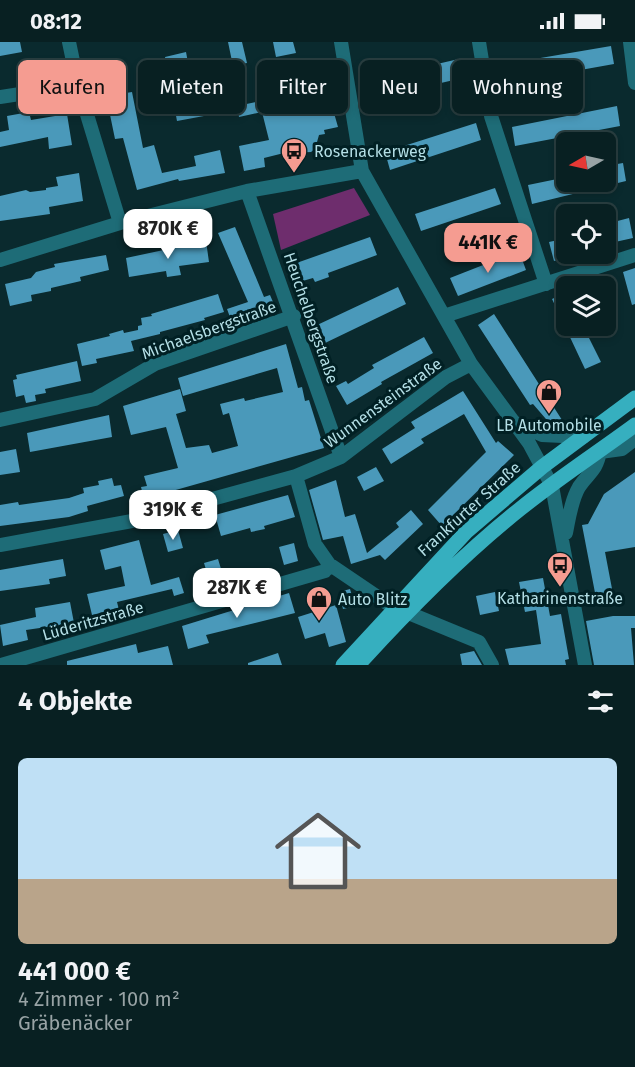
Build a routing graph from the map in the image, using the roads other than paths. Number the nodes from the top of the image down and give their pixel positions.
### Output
1 (69, 42) edge
2 (341, 42) edge
3 (479, 42) edge
4 (630, 42) edge
5 (73, 60) edge
6 (635, 83) edge
7 (18, 94) edge
8 (0, 97) edge
9 (87, 114) edge
10 (362, 171) junction
11 (247, 191) junction
12 (120, 223) junction
13 (635, 255) edge
14 (0, 260) edge
15 (546, 284) junction
16 (294, 316) junction
17 (444, 316) junction
18 (471, 364) junction
19 (635, 398) edge
20 (0, 420) edge
21 (516, 423) junction
22 (635, 425) edge
23 (583, 436) junction
24 (635, 439) edge
25 (600, 452) junction
26 (341, 457) junction
27 (542, 467) junction
28 (296, 476) junction
29 (552, 486) junction
30 (564, 544) junction
31 (0, 545) edge
32 (329, 564) junction
33 (400, 610) junction
34 (1, 665) edge
35 (343, 665) edge
36 (358, 665) edge
37 (492, 665) edge
38 (585, 665) edge

1 - 5 street
2 - 10 street
3 - 15 street
4 - 6 street
7 - 8 street
9 - 12 street
10 - 11 street
10 - 17 street
11 - 12 street
11 - 16 street, Heuchelbergstraße
12 - 14 street
13 - 15 street
15 - 17 street
16 - 20 street, Michaelsbergstraße
16 - 26 street, Heuchelbergstraße
17 - 18 street
18 - 21 street
18 - 26 street, Wunnensteinstraße
19 - 23 main road, Frankfurter Straße
21 - 23 street
21 - 27 street
22 - 25 main road, Frankfurter Straße
23 - 27 main road, Frankfurter Straße
24 - 25 street, Frankfurter Straße
25 - 29 main road, Frankfurter Straße
25 - 30 street
26 - 28 street, Wunnensteinstraße
27 - 29 street
27 - 33 main road, Frankfurter Straße
28 - 31 street, Wunnensteinstraße
28 - 32 street
29 - 30 street
29 - 33 main road, Frankfurter Straße
30 - 38 street
32 - 33 street
32 - 34 street, Lüderitzstraße
33 - 35 main road, Frankfurter Straße
33 - 36 main road, Frankfurter Straße
33 - 37 street

